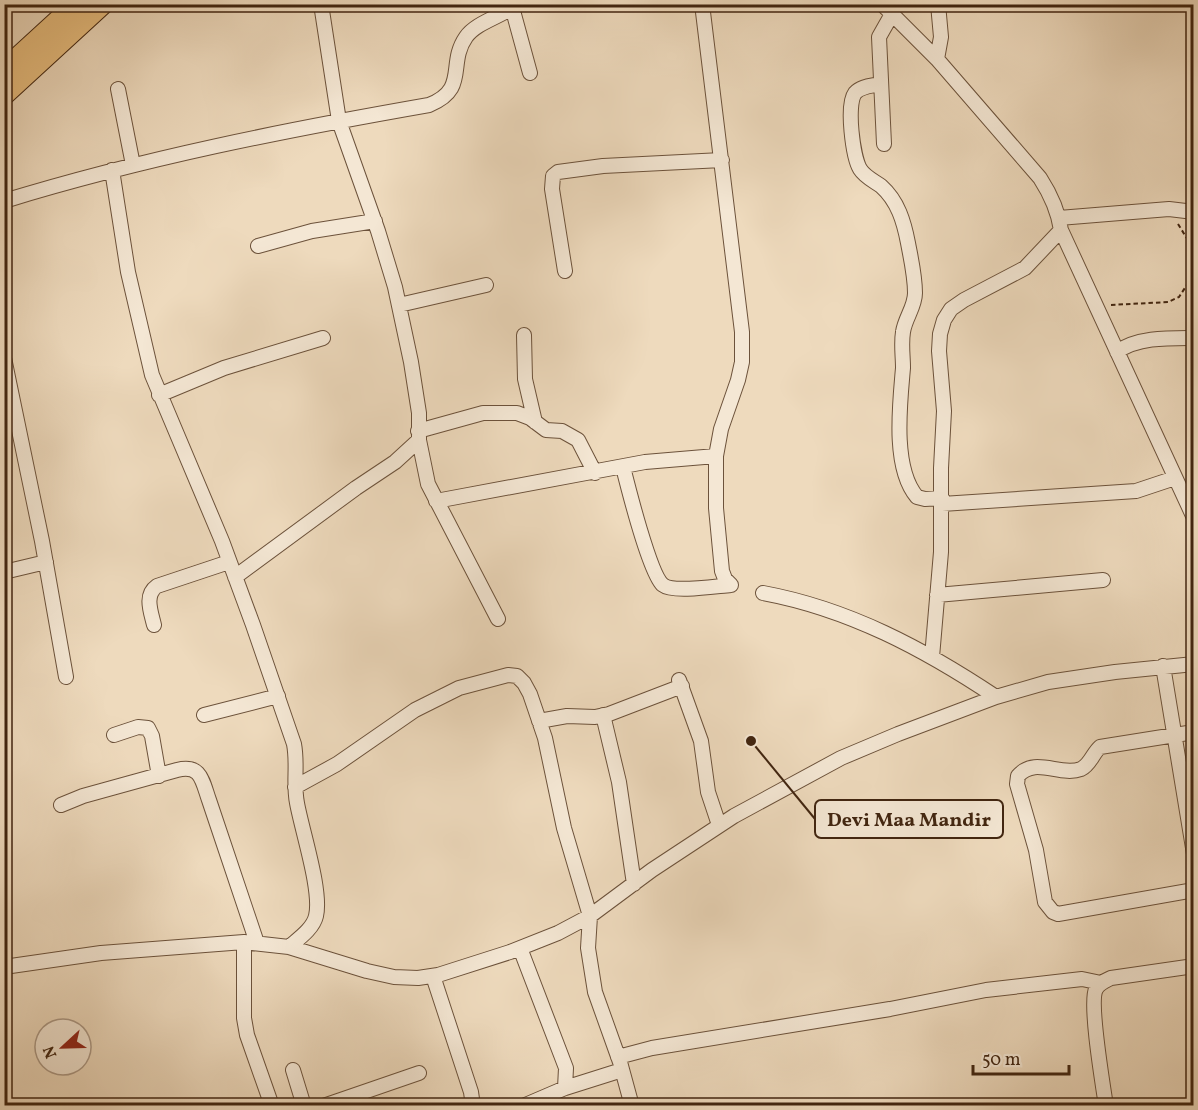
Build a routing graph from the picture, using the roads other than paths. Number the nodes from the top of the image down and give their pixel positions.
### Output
1 (76, 4) edge
2 (321, 4) edge
3 (702, 4) edge
4 (938, 4) edge
5 (102, 5) edge
6 (512, 6) edge
7 (887, 9) edge
8 (937, 59) junction
9 (4, 70) edge
10 (530, 73) dead end
11 (880, 84) junction
12 (118, 89) dead end
13 (4, 94) edge
14 (339, 121) junction
15 (884, 144) dead end
16 (722, 160) junction
17 (133, 165) junction
18 (112, 170) junction
19 (4, 201) edge
20 (1194, 212) edge
21 (375, 221) junction
22 (1060, 224) junction
23 (258, 246) dead end
24 (565, 271) dead end
25 (486, 285) dead end
26 (399, 305) junction
27 (524, 335) dead end
28 (323, 338) dead end
29 (1194, 338) edge
30 (1117, 352) junction
31 (4, 358) edge
32 (159, 395) junction
33 (535, 422) junction
34 (419, 435) junction
35 (716, 456) junction
36 (623, 467) junction
37 (595, 473) junction
38 (1176, 478) junction
39 (436, 501) junction
40 (942, 501) junction
41 (1194, 518) edge
42 (229, 561) junction
43 (46, 562) junction
44 (4, 572) edge
45 (235, 577) junction
46 (1103, 580) dead end
47 (763, 593) dead end
48 (938, 595) junction
49 (498, 618) dead end
50 (154, 625) dead end
51 (932, 657) junction
52 (1194, 664) edge
53 (1163, 666) junction
54 (66, 677) dead end
55 (278, 696) junction
56 (996, 697) junction
57 (204, 715) dead end
58 (603, 715) junction
59 (539, 721) junction
60 (1194, 732) edge
61 (114, 735) dead end
62 (1174, 735) junction
63 (159, 776) junction
64 (295, 787) junction
65 (61, 805) dead end
66 (1190, 812) edge
67 (719, 825) junction
68 (1194, 854) edge
69 (634, 884) junction
70 (1194, 890) edge
71 (590, 916) junction
72 (250, 942) junction
73 (290, 947) junction
74 (520, 948) junction
75 (1194, 966) edge
76 (4, 967) edge
77 (433, 976) junction
78 (1101, 983) junction
79 (620, 1064) junction
80 (293, 1070) dead end
81 (419, 1073) dead end
82 (565, 1088) junction
83 (272, 1106) edge
84 (304, 1106) edge
85 (323, 1106) edge
86 (473, 1106) edge
87 (523, 1106) edge
88 (632, 1106) edge
89 (1106, 1106) edge

1 - 9 highway
2 - 14 street
3 - 16 street
4 - 8 street
5 - 13 highway
6 - 10 street
6 - 14 street
7 - 8 street
7 - 11 street
8 - 22 street
11 - 15 street
11 - 40 street
12 - 17 street
14 - 17 street
14 - 21 street
16 - 24 street
16 - 35 street
17 - 18 street
18 - 19 street
18 - 32 street
20 - 22 street
21 - 23 street
21 - 26 street
22 - 30 street
22 - 40 street
25 - 26 street
26 - 34 street
27 - 33 street
28 - 32 street
29 - 30 street
30 - 38 street
31 - 43 street
32 - 42 street
33 - 34 street
33 - 37 street
34 - 39 street
34 - 45 street
35 - 36 street
35 - 36 street
36 - 37 street
37 - 39 street
38 - 40 street
38 - 41 street
39 - 49 street
40 - 48 street
42 - 45 street
42 - 50 street
43 - 44 street
43 - 54 street
45 - 55 street
46 - 48 street
47 - 51 street
48 - 51 street
51 - 56 street
52 - 53 street
53 - 56 street
53 - 62 street
55 - 57 street
55 - 64 street
56 - 67 street
58 - 59 street
58 - 67 street
58 - 69 street
59 - 64 street
59 - 71 street
60 - 62 street
61 - 63 street
62 - 66 street
62 - 70 street
63 - 65 street
63 - 72 street
64 - 73 street
66 - 68 street
67 - 69 street
69 - 71 street
71 - 74 street
71 - 79 street
72 - 73 street
72 - 76 street
72 - 83 street
73 - 77 street
74 - 77 street
74 - 82 street
75 - 78 street
77 - 86 street
78 - 79 street
78 - 89 street
79 - 82 street
79 - 88 street
80 - 84 street
81 - 85 street
82 - 87 street

